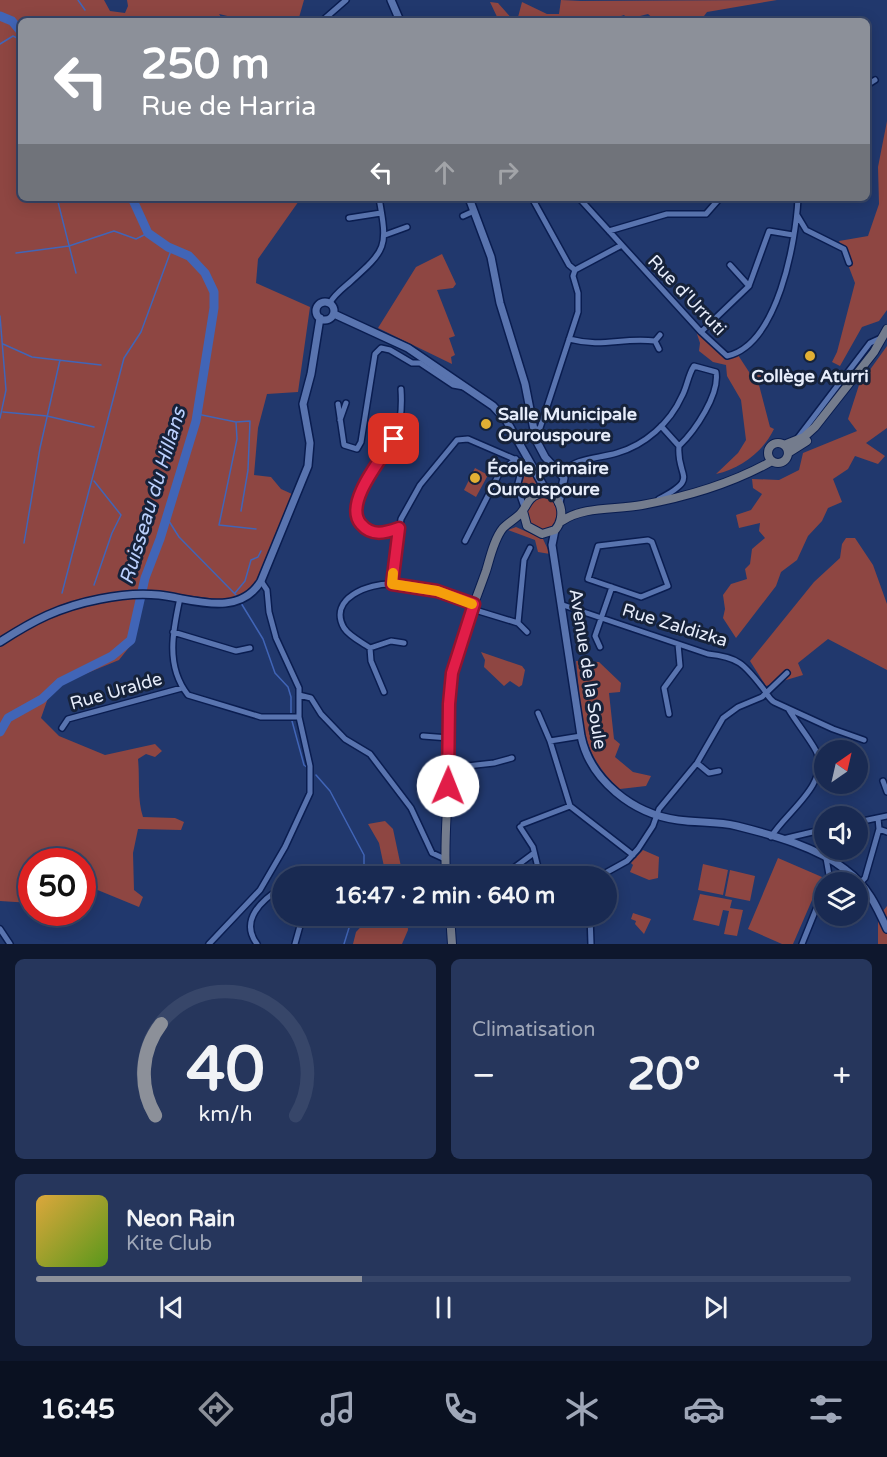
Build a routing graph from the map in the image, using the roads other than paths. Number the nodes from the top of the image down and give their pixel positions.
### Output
1 (346, 0) edge
2 (391, 0) edge
3 (325, 18) edge
4 (399, 18) edge
5 (875, 80) dead end
6 (870, 83) edge
7 (379, 201) edge
8 (470, 201) edge
9 (534, 201) edge
10 (582, 201) edge
11 (717, 201) edge
12 (798, 201) edge
13 (474, 211) junction
14 (381, 213) junction
15 (797, 215) junction
16 (463, 216) dead end
17 (349, 218) dead end
18 (407, 227) dead end
19 (609, 231) junction
20 (385, 235) junction
21 (792, 235) junction
22 (620, 246) junction
23 (849, 263) dead end
24 (730, 265) dead end
25 (575, 271) junction
26 (749, 286) junction
27 (330, 303) junction
28 (334, 314) junction
29 (319, 321) junction
30 (887, 329) edge
31 (701, 332) junction
32 (881, 338) junction
33 (569, 339) junction
34 (659, 349) dead end
35 (421, 356) junction
36 (410, 362) junction
37 (852, 380) junction
38 (468, 388) junction
39 (401, 389) dead end
40 (338, 404) dead end
41 (346, 404) dead end
42 (339, 421) junction
43 (661, 426) junction
44 (534, 431) junction
45 (794, 442) junction
46 (679, 446) junction
47 (786, 449) junction
48 (770, 458) junction
49 (516, 459) junction
50 (561, 473) junction
51 (541, 483) junction
52 (562, 488) junction
53 (518, 491) junction
54 (548, 495) junction
55 (533, 497) junction
56 (653, 503) junction
57 (561, 506) junction
58 (523, 509) junction
59 (581, 512) junction
60 (561, 521) junction
61 (509, 524) junction
62 (527, 526) junction
63 (399, 528) junction
64 (555, 530) junction
65 (542, 534) junction
66 (465, 541) dead end
67 (552, 545) junction
68 (530, 548) dead end
69 (261, 581) junction
70 (392, 584) junction
71 (612, 587) junction
72 (180, 598) junction
73 (563, 605) junction
74 (473, 606) junction
75 (601, 618) junction
76 (518, 622) junction
77 (172, 632) junction
78 (527, 632) dead end
79 (0, 642) edge
80 (404, 643) dead end
81 (678, 644) junction
82 (600, 647) dead end
83 (250, 648) dead end
84 (370, 648) junction
85 (787, 673) dead end
86 (182, 688) junction
87 (384, 692) dead end
88 (766, 692) junction
89 (299, 695) junction
90 (788, 708) junction
91 (538, 713) dead end
92 (669, 714) dead end
93 (299, 717) junction
94 (62, 728) dead end
95 (423, 736) dead end
96 (581, 736) junction
97 (449, 738) junction
98 (864, 740) dead end
99 (550, 741) junction
100 (512, 758) dead end
101 (697, 763) junction
102 (449, 768) junction
103 (719, 771) dead end
104 (883, 781) dead end
105 (887, 792) edge
106 (570, 806) junction
107 (657, 814) junction
108 (887, 816) edge
109 (878, 818) junction
110 (868, 820) edge
111 (879, 829) junction
112 (814, 832) edge
113 (887, 832) edge
114 (771, 837) junction
115 (780, 840) junction
116 (534, 853) junction
117 (814, 853) edge
118 (633, 855) junction
119 (445, 859) junction
120 (829, 860) edge
121 (446, 866) edge
122 (516, 866) edge
123 (537, 866) edge
124 (616, 866) edge
125 (848, 872) edge
126 (867, 872) edge
127 (868, 893) edge
128 (272, 895) edge
129 (251, 900) junction
130 (257, 907) junction
131 (814, 914) edge
132 (300, 926) edge
133 (451, 926) edge
134 (590, 926) edge
135 (0, 929) edge
136 (887, 929) edge
137 (10, 944) edge
138 (210, 944) edge
139 (257, 944) edge
140 (295, 944) edge
141 (452, 944) edge
142 (591, 944) edge
143 (802, 944) edge

1 - 3 street
2 - 4 street
5 - 6 street
7 - 14 street
8 - 13 street
9 - 25 street
10 - 19 street, Rue d'Urruti
11 - 19 street
12 - 15 street
13 - 16 street
13 - 44 street
14 - 17 street
14 - 20 street
15 - 21 street
15 - 23 street
18 - 20 street
19 - 22 street, Rue d'Urruti
20 - 27 street
21 - 26 street
21 - 31 street, Rue d'Urruti
22 - 25 street
22 - 31 street, Rue d'Urruti
24 - 26 street
25 - 33 street
26 - 31 street
27 - 28 street
27 - 29 street
28 - 29 street
28 - 35 street
29 - 69 street
30 - 32 main road
32 - 37 main road
32 - 45 street
33 - 34 street
33 - 44 street
35 - 36 street
35 - 38 street
36 - 38 street
36 - 42 street
37 - 45 main road
37 - 47 main road
38 - 51 street
39 - 63 street
40 - 42 street
41 - 42 street
43 - 46 street
43 - 46 street
43 - 50 street
44 - 50 street
45 - 47 main road
46 - 56 street
47 - 48 main road
47 - 48 main road
48 - 56 main road
49 - 53 street
49 - 63 street
49 - 66 street
50 - 52 street
51 - 54 street
51 - 55 street
52 - 54 street
52 - 57 street
53 - 55 street
53 - 58 street
54 - 55 main road
54 - 57 main road
55 - 58 main road
56 - 59 main road
57 - 59 main road
57 - 60 main road
58 - 61 main road
58 - 62 main road
59 - 60 main road
60 - 64 main road
61 - 62 main road
61 - 74 main road
62 - 65 main road
63 - 70 street
64 - 65 main road
64 - 67 street, Avenue de la Soule
65 - 67 street
67 - 73 street, Avenue de la Soule
68 - 76 street
69 - 72 street
69 - 89 street
70 - 74 street
70 - 84 street
71 - 71 street
71 - 75 street
72 - 77 street
72 - 79 street
73 - 75 street, Rue Zaldizka
73 - 96 street, Avenue de la Soule
74 - 76 street
74 - 97 main road
75 - 81 street, Rue Zaldizka
75 - 82 street
76 - 78 street
77 - 83 street
77 - 86 street
80 - 84 street
81 - 88 street, Rue Zaldizka
81 - 92 street
84 - 87 street
85 - 88 street
86 - 93 street
86 - 94 street, Rue Uralde
88 - 90 street, Rue Zaldizka
88 - 101 street
89 - 93 street
89 - 119 street
90 - 98 street
90 - 114 street
91 - 99 street
93 - 129 street
95 - 97 street
96 - 99 street
96 - 107 street, Avenue de la Soule
97 - 102 main road
99 - 106 street
100 - 102 street
101 - 103 street
101 - 107 street
102 - 119 main road
104 - 105 street
106 - 116 street
106 - 118 street
107 - 114 street, Avenue de la Soule
107 - 118 street
108 - 109 street
109 - 110 street
109 - 111 street
111 - 113 street
111 - 126 street
112 - 115 street
114 - 115 street, Avenue de la Soule
115 - 117 street, Avenue de la Soule
116 - 122 street
116 - 123 street
118 - 124 street
119 - 121 main road
120 - 125 street, Avenue de la Soule
127 - 136 street, Avenue de la Soule
128 - 130 street
129 - 130 street
129 - 138 street
130 - 139 street
131 - 143 street
132 - 140 street
133 - 141 main road
134 - 142 street
135 - 137 street

